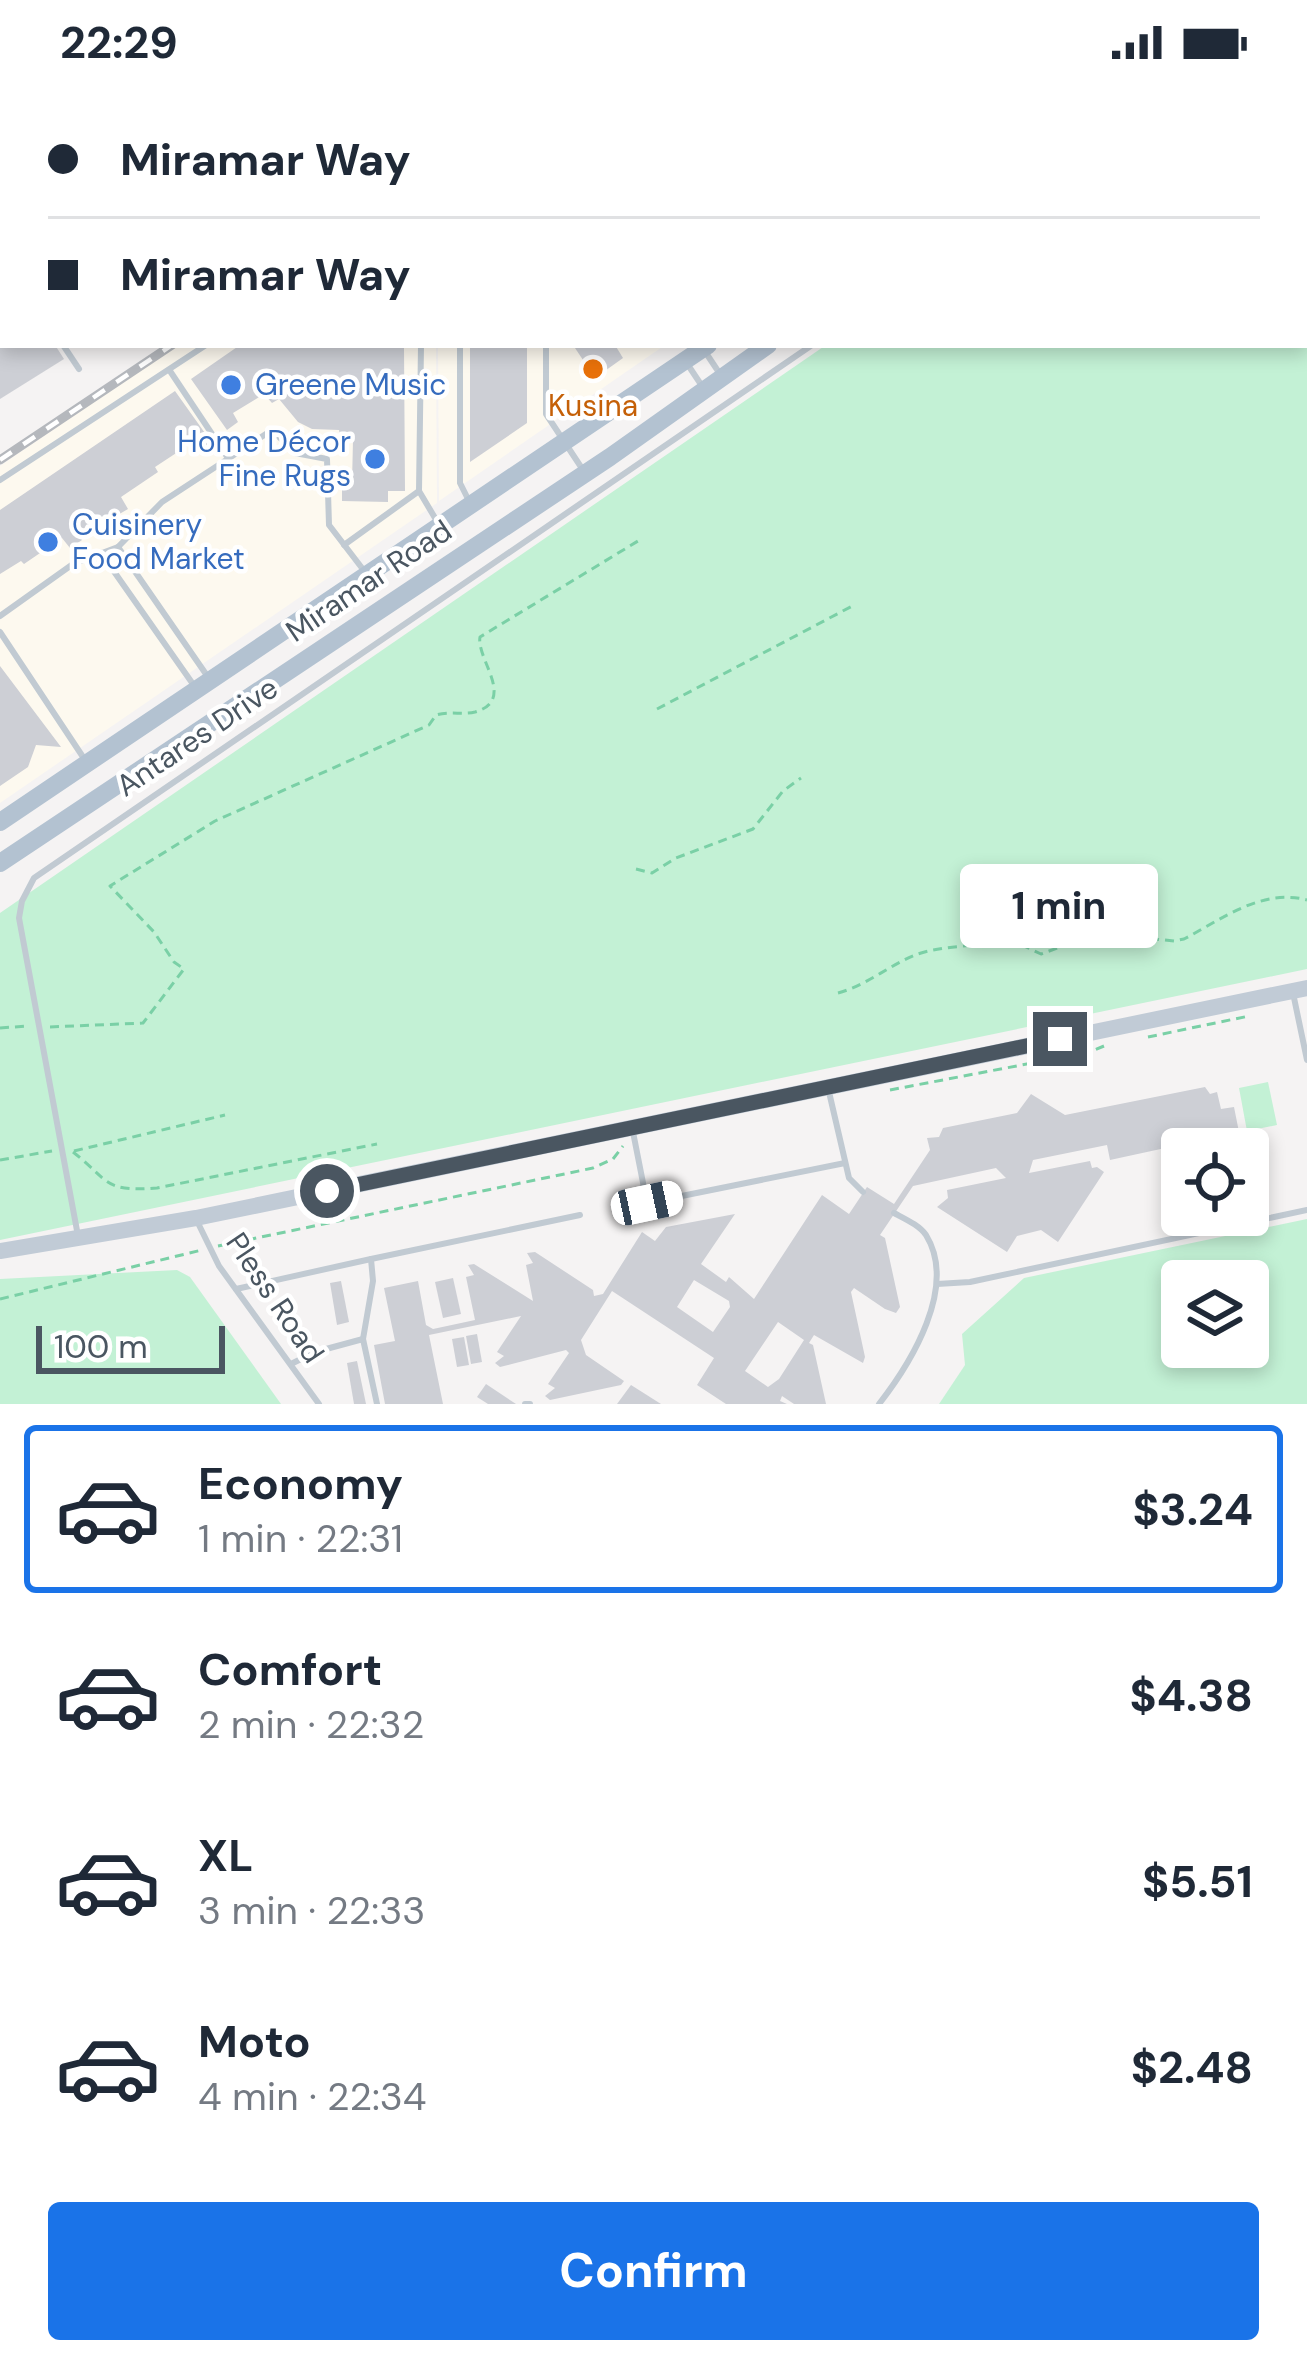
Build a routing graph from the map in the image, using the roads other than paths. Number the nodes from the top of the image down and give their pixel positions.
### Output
1 (65, 348) edge
2 (202, 348) edge
3 (421, 348) edge
4 (460, 348) edge
5 (546, 348) edge
6 (808, 348) edge
7 (696, 349) edge
8 (755, 349) edge
9 (79, 369) dead end
10 (170, 371) junction
11 (722, 377) junction
12 (705, 389) junction
13 (565, 442) junction
14 (229, 459) junction
15 (585, 473) junction
16 (0, 480) edge
17 (418, 491) junction
18 (471, 505) junction
19 (440, 526) junction
20 (344, 545) junction
21 (118, 547) junction
22 (101, 553) junction
23 (367, 575) junction
24 (0, 616) edge
25 (0, 632) edge
26 (204, 685) junction
27 (87, 764) junction
28 (0, 822) edge
29 (0, 863) edge
30 (1300, 989) edge
31 (1306, 1048) edge
32 (1307, 1060) edge
33 (828, 1088) junction
34 (634, 1134) junction
35 (845, 1163) junction
36 (863, 1192) dead end
37 (1307, 1210) edge
38 (895, 1213) dead end
39 (580, 1215) dead end
40 (196, 1218) junction
41 (79, 1240) junction
42 (0, 1251) edge
43 (371, 1259) junction
44 (0, 1263) edge
45 (937, 1284) junction
46 (236, 1289) junction
47 (363, 1339) junction
48 (291, 1364) junction
49 (319, 1404) edge
50 (377, 1404) edge
51 (879, 1404) edge

1 - 9 lane
2 - 10 lane
3 - 17 lane
4 - 18 lane
5 - 13 lane
6 - 41 lane, Antares Drive
7 - 11 lane
7 - 12 lane
7 - 13 main road, Miramar Road
8 - 11 main road, Miramar Road
10 - 14 lane
10 - 16 lane
11 - 12 main road, Miramar Road
12 - 15 main road, Miramar Road
13 - 15 lane
13 - 18 main road, Miramar Road
14 - 20 lane
14 - 21 lane
15 - 29 main road, Miramar Road
17 - 19 lane
17 - 20 lane
18 - 19 main road, Miramar Road
19 - 23 main road, Miramar Road
20 - 23 lane
21 - 22 lane
21 - 26 lane
22 - 24 lane
22 - 26 lane
23 - 26 main road, Miramar Road
25 - 27 lane
26 - 27 main road, Miramar Road
27 - 28 main road, Miramar Road
30 - 31 lane
30 - 33 street
31 - 32 lane
33 - 34 street
33 - 35 lane
34 - 35 lane
34 - 40 street
35 - 36 lane
37 - 45 lane
38 - 45 lane
39 - 43 lane
40 - 41 street
40 - 46 lane, Pless Road
41 - 42 street
41 - 44 street
43 - 46 lane
43 - 47 lane
45 - 51 lane
46 - 48 lane, Pless Road
47 - 48 lane
47 - 50 lane
48 - 49 lane, Pless Road

